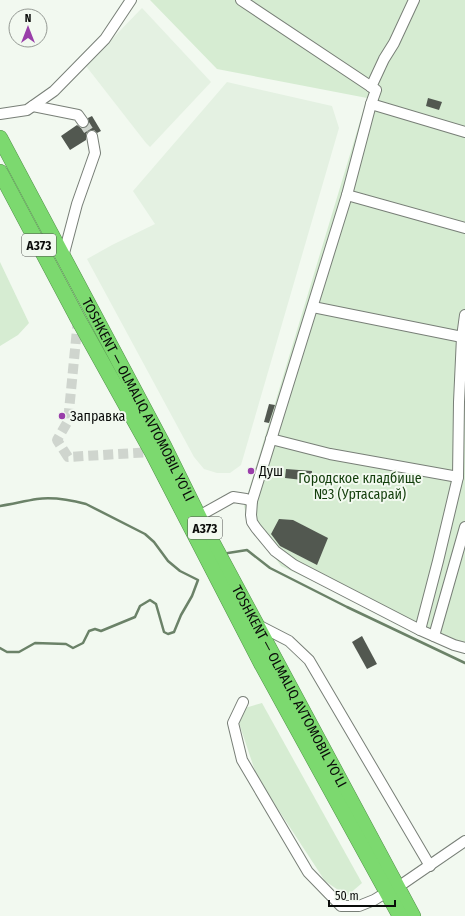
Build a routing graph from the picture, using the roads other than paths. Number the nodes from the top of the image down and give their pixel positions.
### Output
1 (131, 0) edge
2 (242, 0) edge
3 (414, 0) edge
4 (371, 87) junction
5 (371, 104) junction
6 (33, 106) junction
7 (0, 114) edge
8 (83, 122) tunnel mouth
9 (465, 132) edge
10 (92, 136) tunnel mouth
11 (0, 138) edge
12 (0, 172) edge
13 (347, 195) junction
14 (465, 228) edge
15 (63, 257) junction
16 (312, 307) junction
17 (465, 315) edge
18 (462, 337) junction
19 (271, 439) junction
20 (458, 476) junction
21 (252, 501) junction
22 (199, 516) junction
23 (465, 527) edge
24 (256, 624) junction
25 (420, 630) junction
26 (434, 636) junction
27 (465, 648) edge
28 (243, 702) dead end
29 (465, 841) edge
30 (430, 866) junction
31 (392, 889) junction
32 (400, 916) edge
33 (413, 916) edge

1 - 6 street
2 - 4 street
3 - 4 street
4 - 5 street
5 - 9 street
5 - 13 street
6 - 7 street
6 - 8 street
10 - 15 street
11 - 15 highway, TOSHKENT — OLMALIQ AVTOMOBIL YO‘LI / A373
12 - 31 highway, TOSHKENT — OLMALIQ AVTOMOBIL YO‘LI / A373
13 - 14 street
13 - 16 street
15 - 22 highway, TOSHKENT — OLMALIQ AVTOMOBIL YO‘LI / A373
16 - 18 street
16 - 19 street
17 - 18 street
18 - 20 street
19 - 20 street
19 - 21 street
20 - 25 street
21 - 22 street
21 - 25 street
22 - 24 highway, TOSHKENT — OLMALIQ AVTOMOBIL YO‘LI / A373
23 - 26 street
24 - 30 street
24 - 31 highway, TOSHKENT — OLMALIQ AVTOMOBIL YO‘LI / A373
25 - 26 street
26 - 27 street
28 - 31 street
29 - 30 street
30 - 31 street
31 - 32 highway, TOSHKENT — OLMALIQ AVTOMOBIL YO‘LI / A373
31 - 33 highway, TOSHKENT — OLMALIQ AVTOMOBIL YO‘LI / A373

